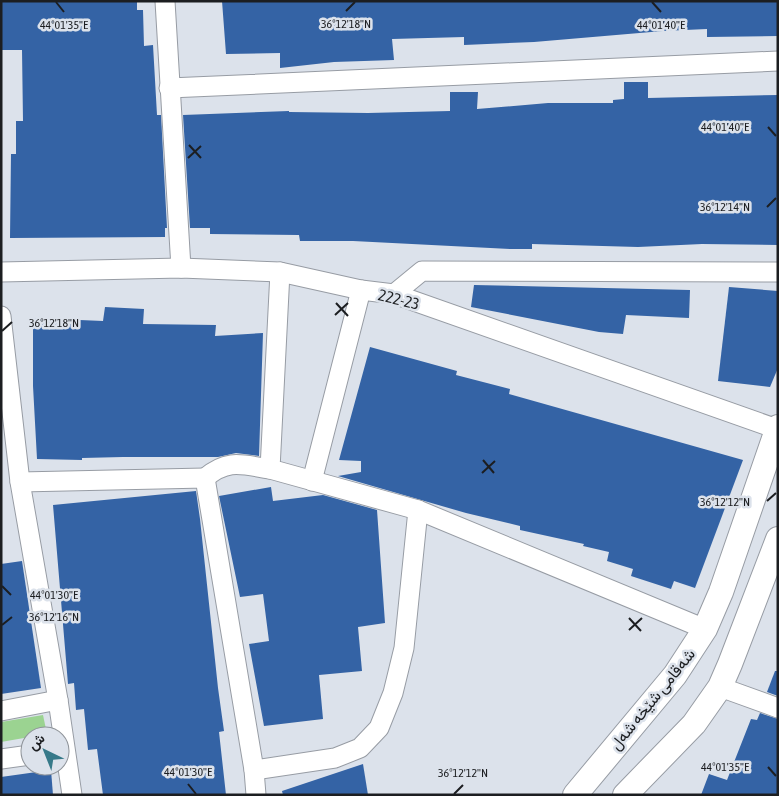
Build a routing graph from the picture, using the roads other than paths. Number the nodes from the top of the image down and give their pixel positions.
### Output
1 (165, 1) edge
2 (778, 60) edge
3 (170, 88) junction
4 (181, 268) junction
5 (1, 272) edge
6 (280, 272) junction
7 (778, 272) edge
8 (362, 290) junction
9 (394, 294) junction
10 (1, 316) edge
11 (778, 428) edge
12 (270, 469) junction
13 (205, 478) junction
14 (312, 481) junction
15 (20, 482) junction
16 (418, 510) junction
17 (778, 540) edge
18 (705, 629) junction
19 (720, 688) junction
20 (58, 700) junction
21 (778, 708) edge
22 (1, 711) edge
23 (61, 726) edge
24 (20, 756) edge
25 (1, 759) edge
26 (254, 770) junction
27 (68, 776) edge
28 (72, 795) edge
29 (256, 795) edge
30 (575, 795) edge
31 (625, 795) edge

1 - 3 street
2 - 3 street
3 - 4 street
4 - 5 street, 222-23
4 - 6 street, 222-23
6 - 8 street, 222-23
6 - 12 street
7 - 9 street
8 - 9 street, 222-23
8 - 14 street
9 - 11 street, 222-23
10 - 15 street
11 - 18 street, شەقامی شێخه‌ شه‌ل
12 - 13 street
12 - 14 street
13 - 15 street
13 - 26 street
14 - 16 street
15 - 20 street
16 - 18 street
16 - 26 street
17 - 19 street
18 - 30 street, شەقامی شێخه‌ شه‌ل
19 - 21 street
19 - 31 street
20 - 22 street
20 - 23 street
24 - 25 street
26 - 29 street
27 - 28 street

